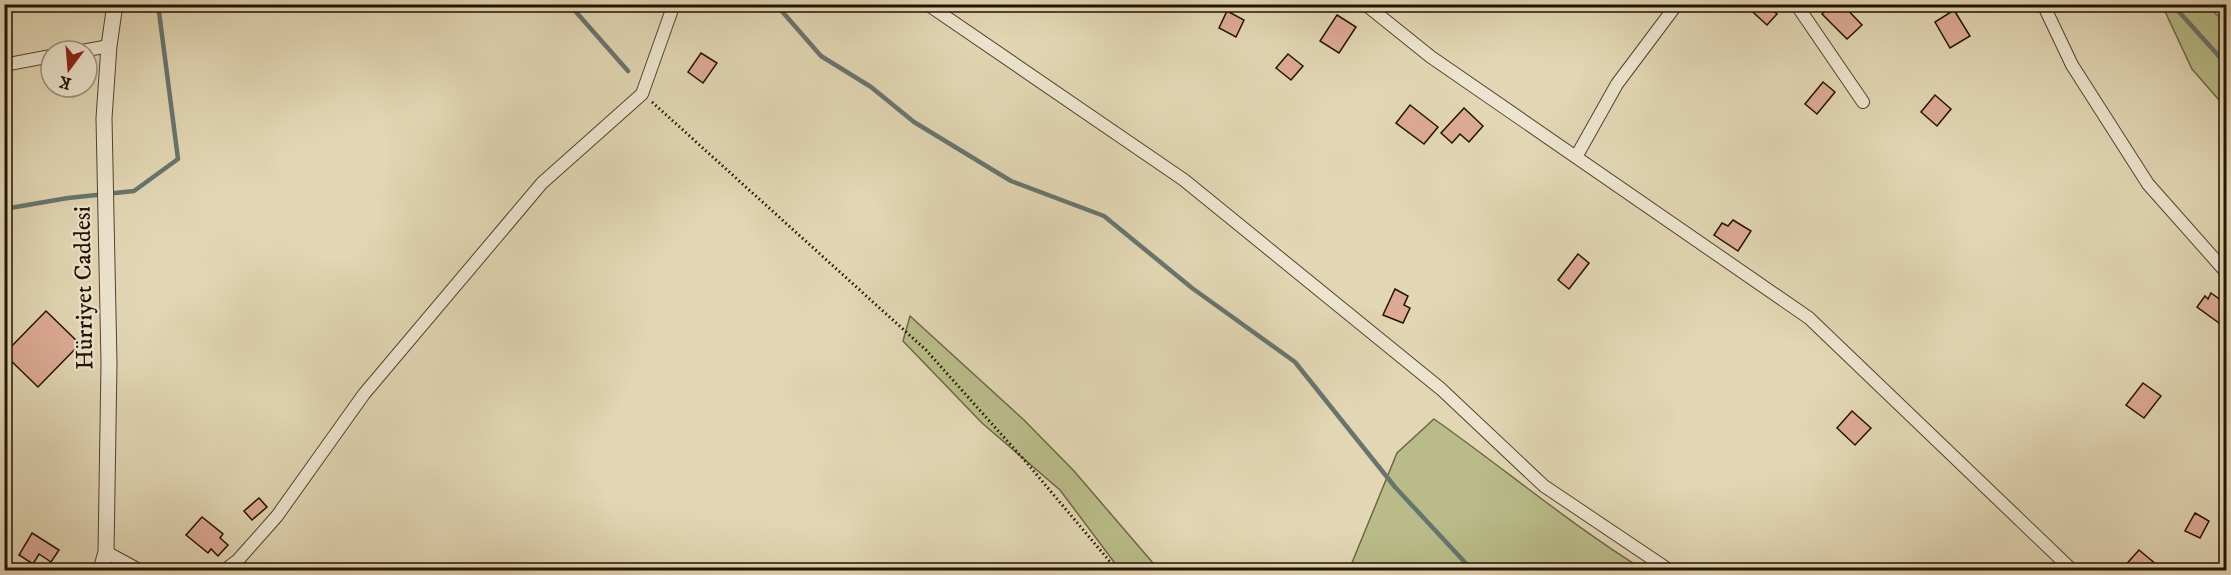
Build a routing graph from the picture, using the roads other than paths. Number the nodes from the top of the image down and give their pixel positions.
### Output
1 (115, 4) edge
2 (674, 4) edge
3 (927, 4) edge
4 (1365, 4) edge
5 (1677, 4) edge
6 (1796, 4) edge
7 (2043, 4) edge
8 (109, 46) junction
9 (99, 48) edge
10 (39, 59) edge
11 (4, 65) edge
12 (1863, 102) dead end
13 (1576, 157) junction
14 (2226, 272) edge
15 (105, 552) junction
16 (101, 570) edge
17 (139, 570) edge
18 (225, 570) edge
19 (1669, 570) edge
20 (2072, 570) edge

1 - 8 street, Hürriyet Caddesi
2 - 18 street
3 - 19 street
4 - 13 street
5 - 13 street
6 - 12 street
7 - 14 street
8 - 9 street
8 - 15 street, Hürriyet Caddesi
10 - 11 street
13 - 20 street
15 - 16 street, Hürriyet Caddesi
15 - 17 street

